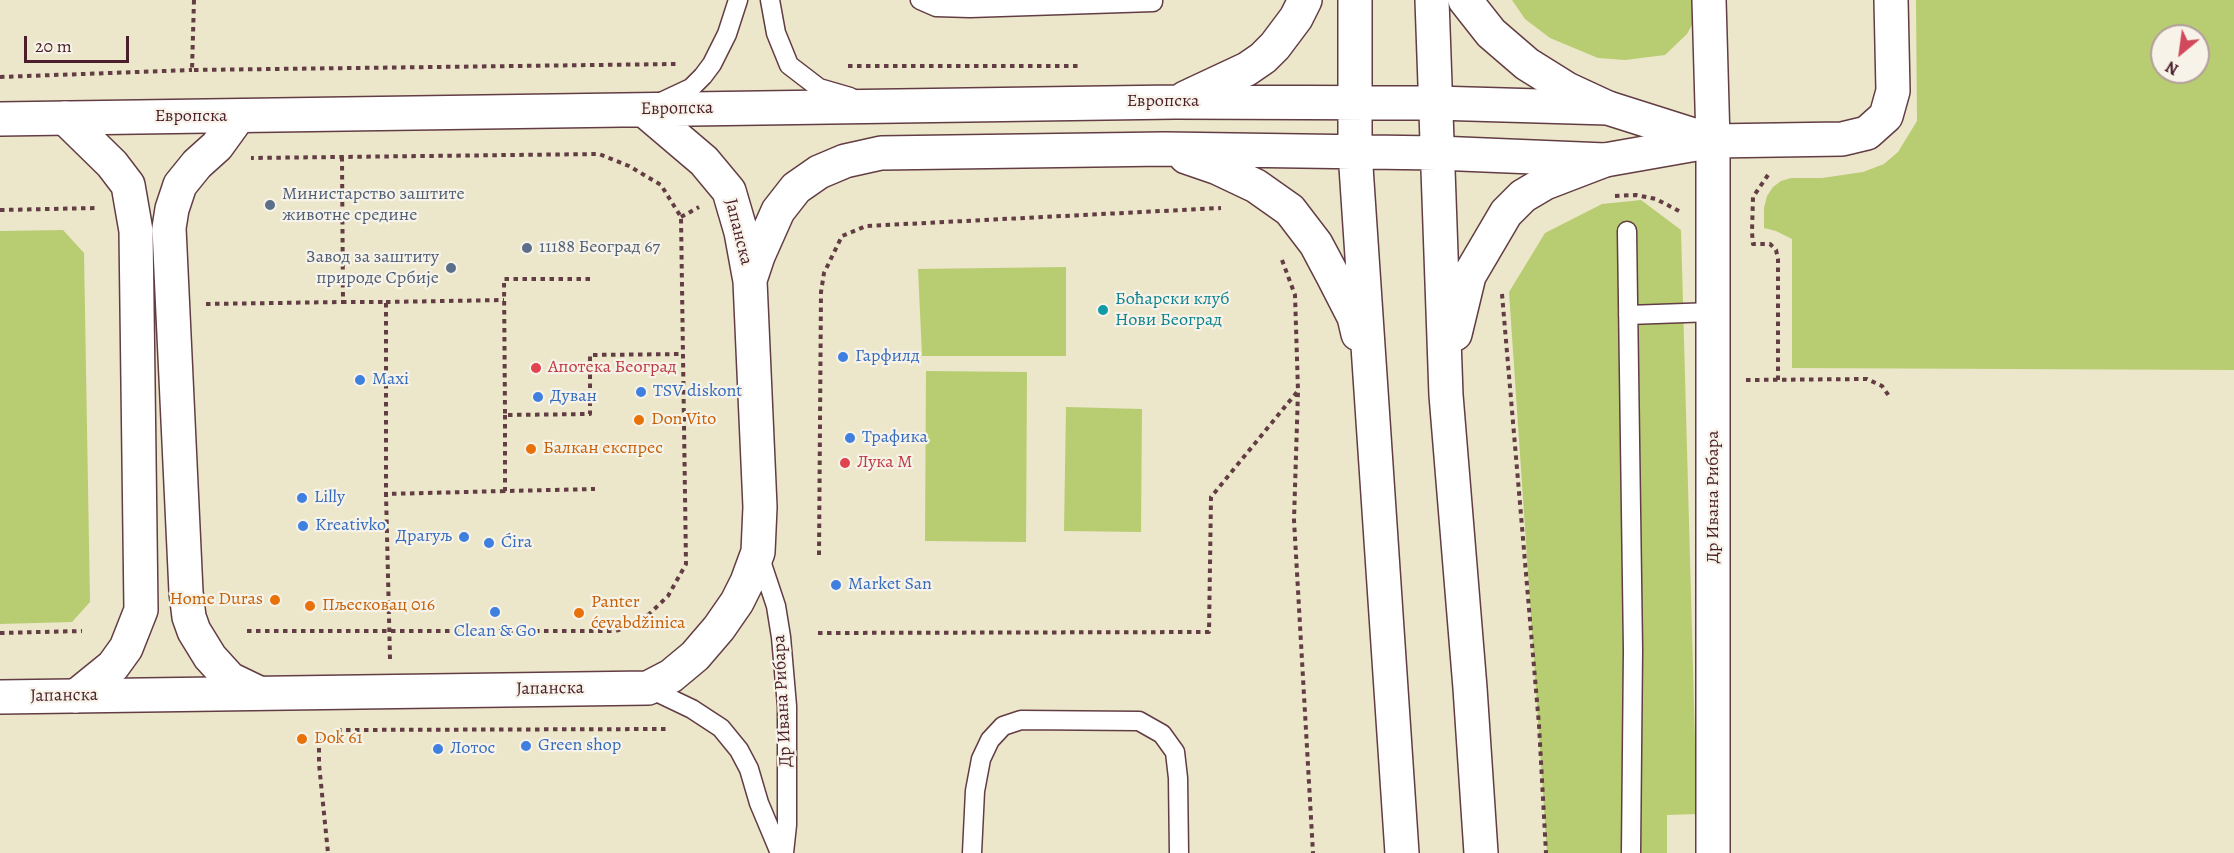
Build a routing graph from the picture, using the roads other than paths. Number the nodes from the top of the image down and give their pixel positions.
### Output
1 (738, 0) edge
2 (770, 0) edge
3 (920, 0) edge
4 (1153, 0) edge
5 (1305, 0) edge
6 (1355, 0) edge
7 (1432, 0) edge
8 (1465, 0) edge
9 (1709, 0) edge
10 (1891, 0) edge
11 (1175, 102) junction
12 (1355, 103) junction
13 (1436, 103) junction
14 (883, 106) junction
15 (1608, 108) junction
16 (644, 110) junction
17 (238, 117) junction
18 (65, 118) junction
19 (0, 119) edge
20 (1713, 141) junction
21 (1165, 149) junction
22 (1355, 152) junction
23 (1437, 153) junction
24 (1605, 160) junction
25 (1627, 231) dead end
26 (750, 281) junction
27 (1713, 312) junction
28 (1628, 315) junction
29 (1371, 385) junction
30 (1446, 395) junction
31 (758, 552) junction
32 (648, 688) junction
33 (259, 693) junction
34 (76, 696) junction
35 (0, 697) edge
36 (782, 853) edge
37 (972, 853) edge
38 (1179, 853) edge
39 (1402, 853) edge
40 (1481, 853) edge
41 (1631, 853) edge
42 (1713, 853) edge

1 - 16 lane
2 - 14 lane
3 - 4 lane
5 - 11 street
6 - 12 street
7 - 13 street
8 - 15 street
9 - 20 street, Др Ивана Рибара
10 - 20 street
11 - 12 street, Европска
11 - 14 street, Европска
12 - 13 street
12 - 22 street
13 - 15 street
13 - 23 street
14 - 16 street, Европска
15 - 20 street
16 - 17 street, Европска
16 - 26 street, Јапанска
17 - 18 street, Европска
17 - 33 street
18 - 19 street, Европска
18 - 34 street
20 - 24 street
20 - 27 street, Др Ивана Рибара
21 - 22 street
21 - 26 street, Јапанска
21 - 29 street
22 - 23 street
22 - 29 street
23 - 24 street
23 - 30 street
24 - 30 street
25 - 28 lane
26 - 31 street, Јапанска
27 - 28 lane
27 - 42 street, Др Ивана Рибара
28 - 41 lane
29 - 39 street
30 - 40 street
31 - 32 street, Јапанска
31 - 36 lane, Др Ивана Рибара
32 - 33 street, Јапанска
32 - 36 lane, Др Ивана Рибара
33 - 34 street, Јапанска
34 - 35 street, Јапанска
37 - 38 lane

